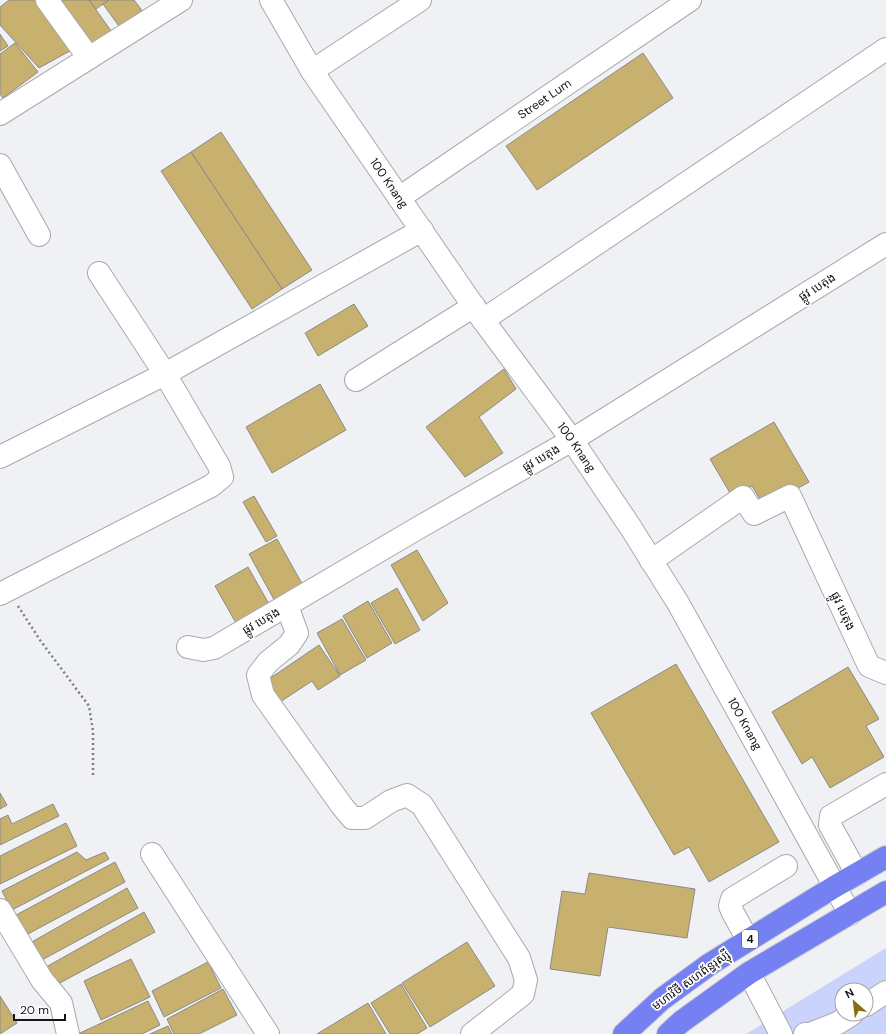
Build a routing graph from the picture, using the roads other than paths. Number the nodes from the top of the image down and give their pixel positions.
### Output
1 (47, 0) edge
2 (181, 0) edge
3 (271, 0) edge
4 (420, 0) edge
5 (690, 0) edge
6 (886, 49) edge
7 (89, 58) junction
8 (312, 71) junction
9 (0, 114) edge
10 (0, 165) edge
11 (399, 198) junction
12 (422, 230) junction
13 (39, 235) dead end
14 (886, 244) edge
15 (99, 273) dead end
16 (478, 313) junction
17 (165, 374) junction
18 (356, 380) dead end
19 (572, 440) junction
20 (0, 457) edge
21 (651, 561) junction
22 (4, 592) edge
23 (287, 606) junction
24 (188, 647) dead end
25 (886, 673) edge
26 (886, 784) edge
27 (152, 854) dead end
28 (886, 857) edge
29 (786, 866) dead end
30 (857, 874) junction
31 (834, 887) junction
32 (886, 892) edge
33 (0, 910) edge
34 (850, 914) junction
35 (748, 940) junction
36 (749, 973) junction
37 (886, 992) edge
38 (874, 1000) edge
39 (840, 1022) edge
40 (679, 1030) edge
41 (68, 1034) edge
42 (268, 1034) edge
43 (472, 1034) edge
44 (624, 1034) edge
45 (781, 1034) edge
46 (805, 1034) edge

1 - 7 street
2 - 7 street
3 - 8 street, 100 Knang
4 - 8 street
5 - 11 street, Street Lum
6 - 16 street
7 - 9 street
8 - 11 street, 100 Knang
10 - 13 street
11 - 12 street, 100 Knang
12 - 16 street, 100 Knang
12 - 17 street
14 - 19 street, ផ្លូវ បេតុង
15 - 17 street
16 - 18 street
16 - 19 street, 100 Knang
17 - 20 street
17 - 22 street
19 - 21 street, 100 Knang
19 - 23 street, ផ្លូវ បេតុង
21 - 25 street, ផ្លូវ បេតុង
21 - 31 street, 100 Knang
23 - 24 street, ផ្លូវ បេតុង
23 - 43 street
26 - 30 street
27 - 42 street
28 - 30 highway, មហាវិថី សហព័ន្ធរុស្ស៊ី / 4
29 - 35 street
30 - 31 highway, មហាវិថី សហព័ន្ធរុស្ស៊ី / 4
31 - 34 street, 100 Knang
31 - 35 highway, មហាវិថី សហព័ន្ធរុស្ស៊ី / 4
32 - 34 highway, 4
33 - 41 street
34 - 36 highway, 4
35 - 44 highway, មហាវិថី សហព័ន្ធរុស្ស៊ី / 4
36 - 40 highway, 4
36 - 45 street
37 - 38 street
39 - 46 street

